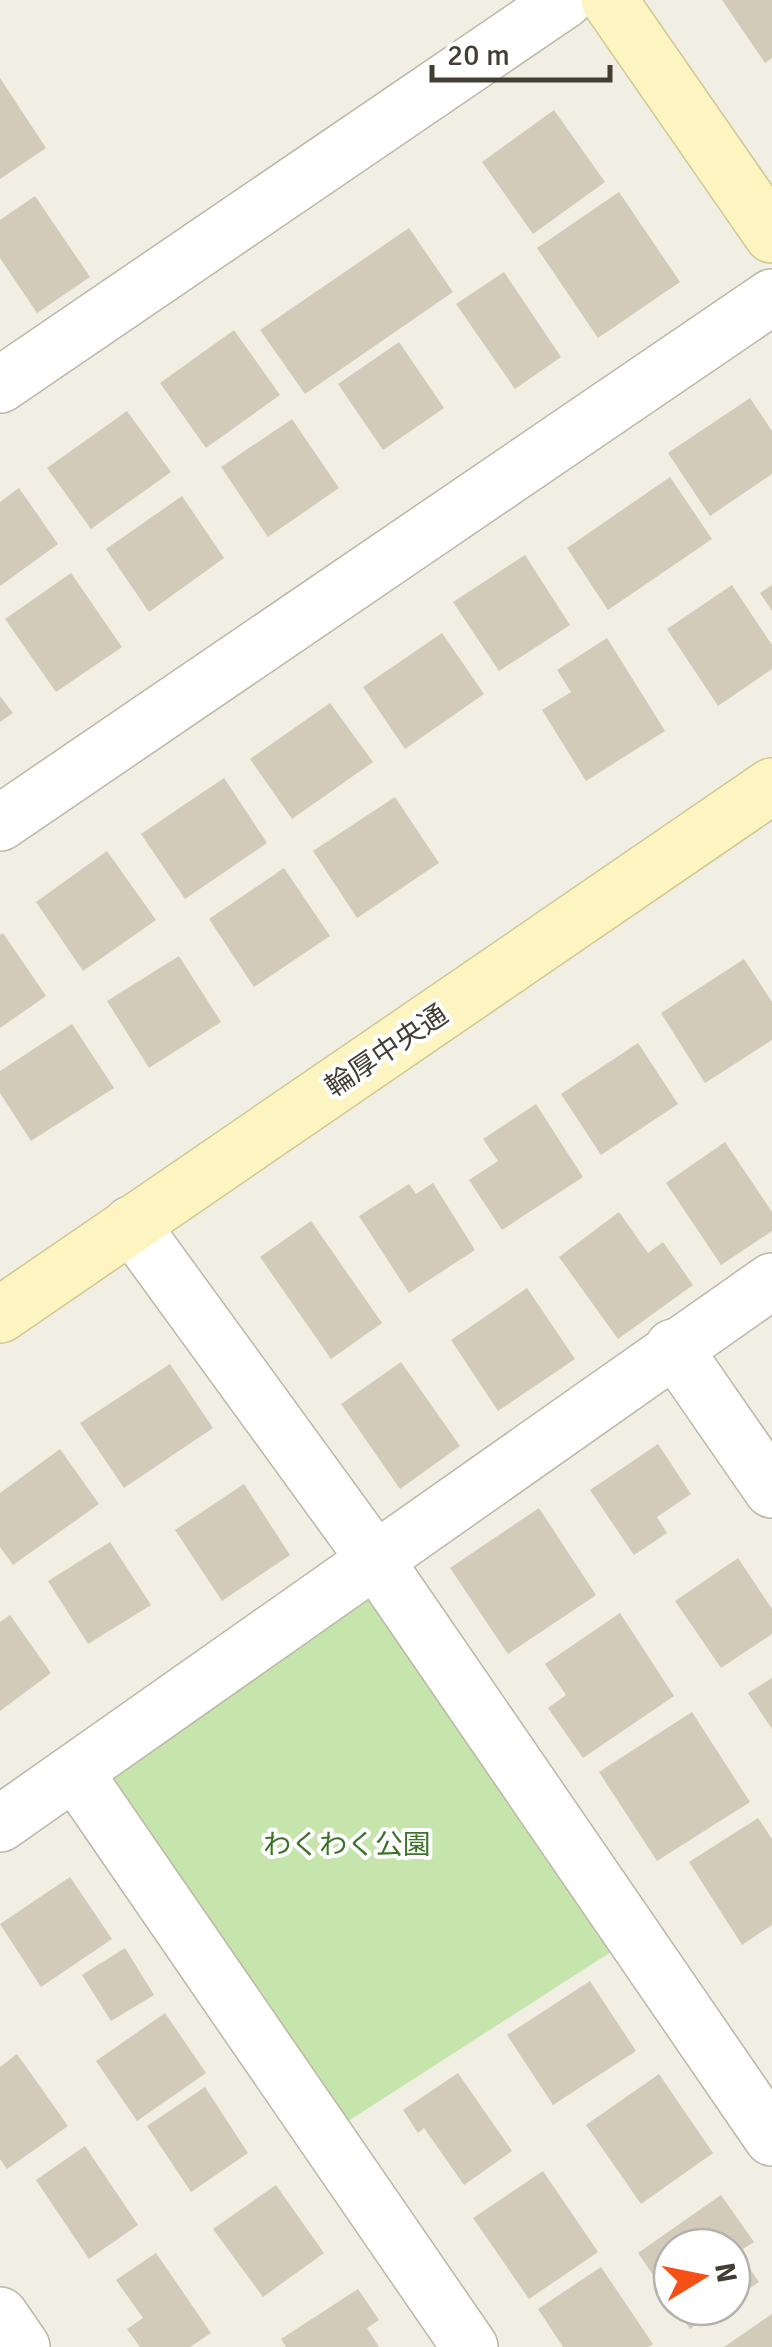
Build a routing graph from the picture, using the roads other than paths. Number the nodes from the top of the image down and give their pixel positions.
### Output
1 (564, 0) edge
2 (609, 0) edge
3 (772, 235) edge
4 (772, 297) edge
5 (1, 382) edge
6 (772, 786) edge
7 (0, 823) edge
8 (131, 1224) junction
9 (772, 1281) edge
10 (0, 1315) edge
11 (674, 1347) junction
12 (772, 1490) edge
13 (374, 1558) junction
14 (76, 1774) junction
15 (0, 1824) edge
16 (772, 2138) edge
17 (0, 2315) edge
18 (22, 2347) edge
19 (470, 2347) edge

1 - 5 street
2 - 3 street
4 - 7 street
6 - 8 street, 輪厚中央通
8 - 10 street, 輪厚中央通
8 - 13 street
9 - 11 street
11 - 12 street
11 - 13 street
13 - 14 street
13 - 16 street
14 - 15 street
14 - 19 street
17 - 18 street

